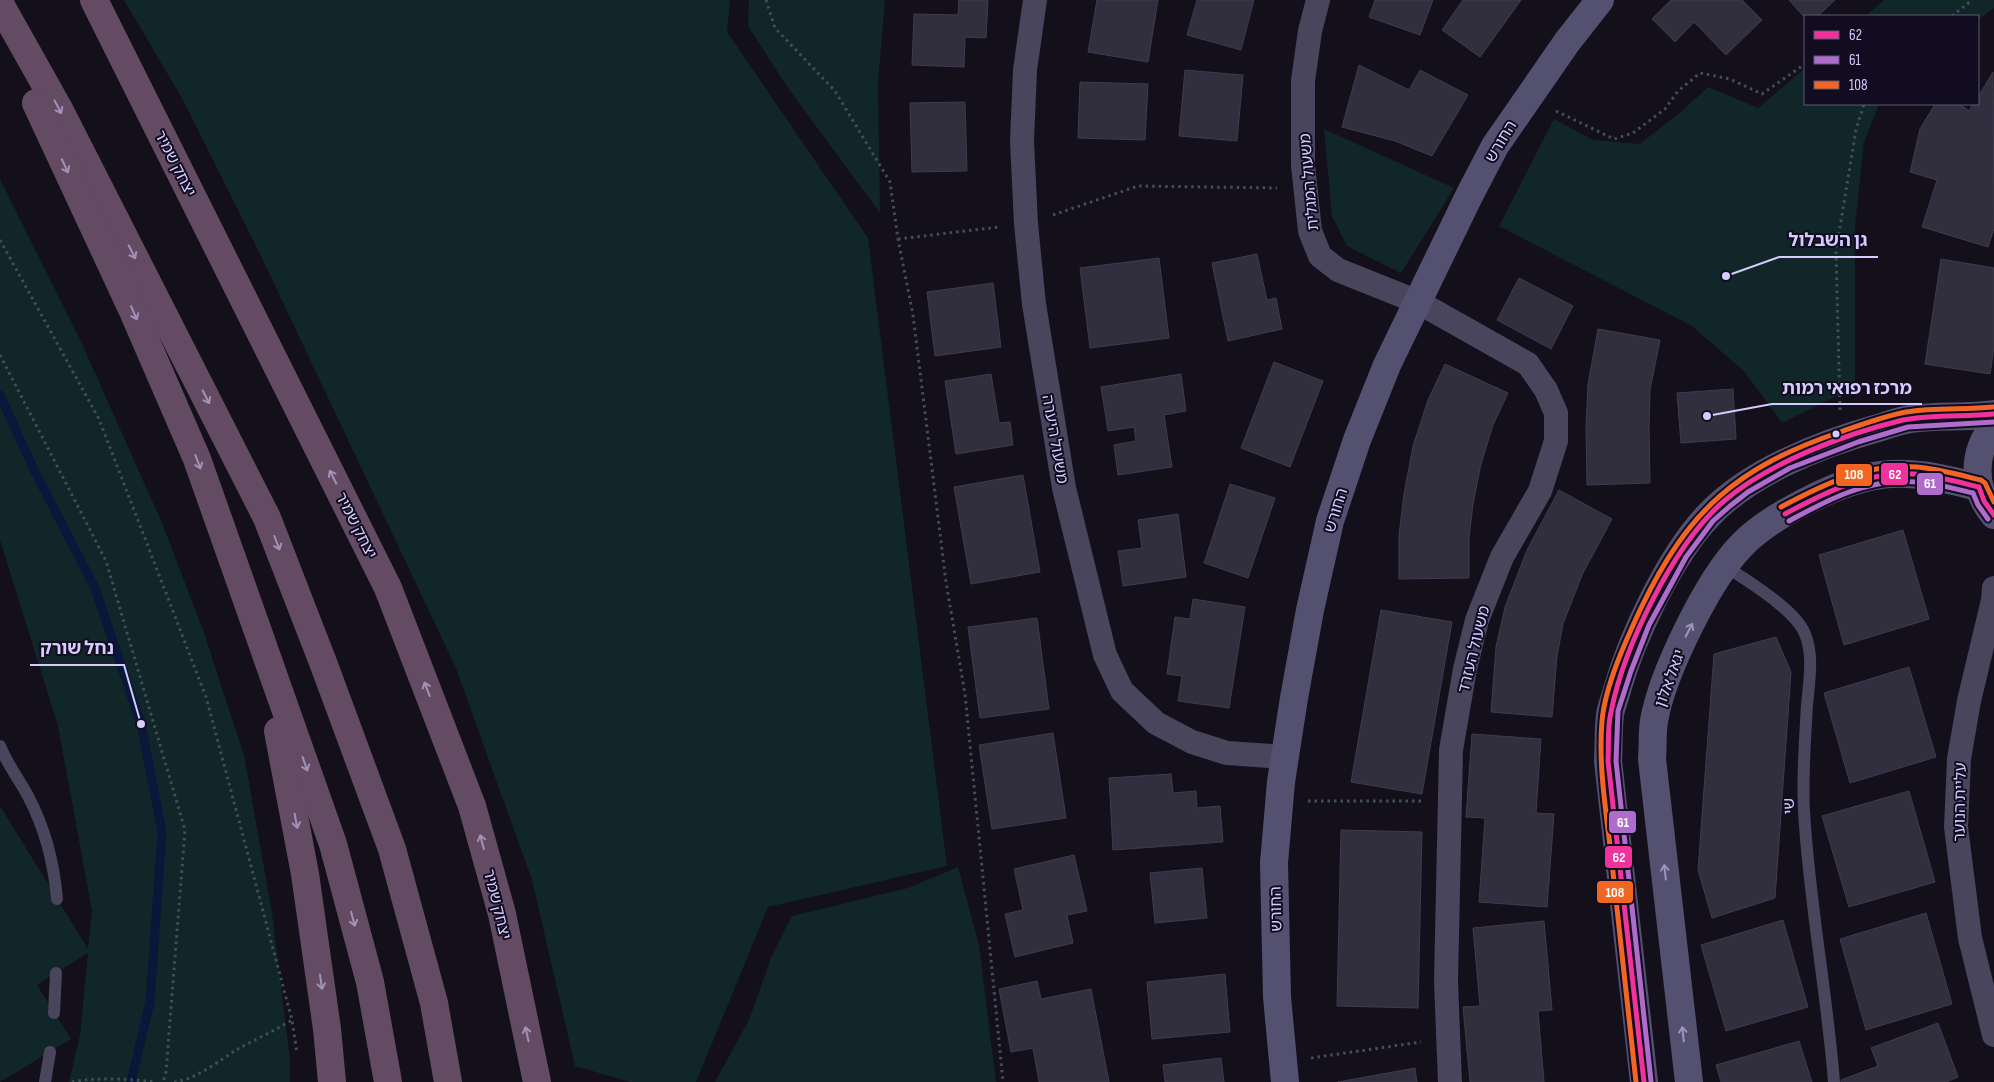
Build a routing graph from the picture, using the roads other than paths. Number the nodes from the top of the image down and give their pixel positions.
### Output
1 (94, 0) edge
2 (1035, 0) edge
3 (1318, 0) edge
4 (1600, 0) edge
5 (0, 4) edge
6 (0, 26) edge
7 (1418, 302) junction
8 (1994, 414) edge
9 (1994, 426) edge
10 (1979, 487) junction
11 (1994, 518) edge
12 (1725, 566) junction
13 (1994, 597) edge
14 (248, 602) junction
15 (0, 746) edge
16 (1285, 757) junction
17 (58, 899) dead end
18 (56, 973) dead end
19 (54, 1013) dead end
20 (1994, 1035) edge
21 (50, 1052) dead end
22 (1284, 1072) edge
23 (45, 1082) edge
24 (332, 1082) edge
25 (388, 1082) edge
26 (448, 1082) edge
27 (537, 1082) edge
28 (1450, 1082) edge
29 (1644, 1082) edge
30 (1689, 1082) edge
31 (1834, 1082) edge

27 -> 1 highway, יצחק שמיר
2 - 16 street, משעול היערה
3 - 7 street, משעול המגלית
4 - 7 street, החורש
5 -> 26 highway
6 -> 14 highway
7 - 16 street, החורש
7 - 28 street, משעול העזרד
8 - 29 street
9 - 10 street
10 - 11 street
10 - 12 street, יגאל אלון
30 -> 12 street, יגאל אלון
12 - 31 lane, שי
13 - 20 street, עליית הנוער
14 -> 24 highway
14 -> 25 highway
15 - 17 lane
16 - 22 street, החורש
18 - 19 lane
21 - 23 lane

